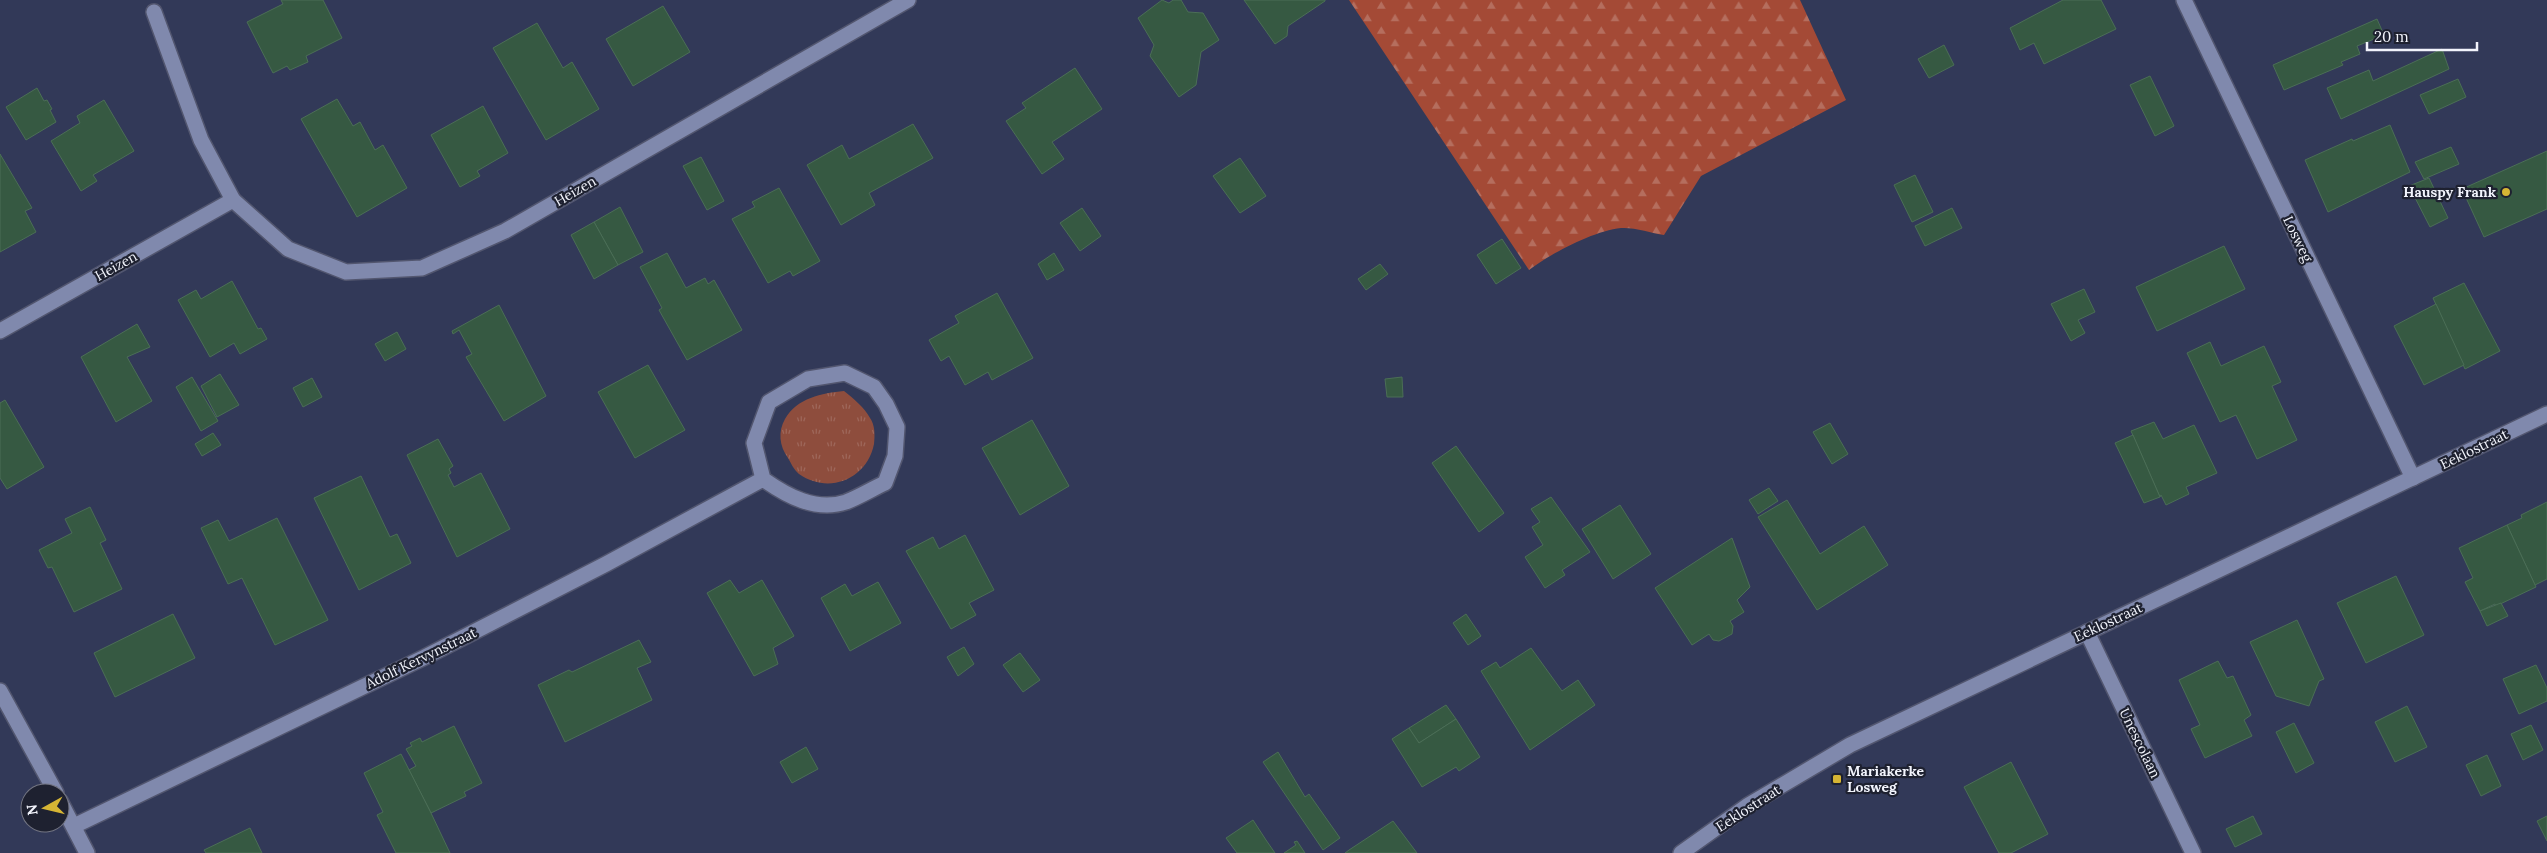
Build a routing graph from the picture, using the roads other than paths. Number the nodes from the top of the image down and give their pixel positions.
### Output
1 (908, 0) edge
2 (2184, 0) edge
3 (154, 12) dead end
4 (233, 200) junction
5 (0, 331) edge
6 (2547, 414) edge
7 (2413, 478) junction
8 (763, 479) junction
9 (2087, 632) junction
10 (0, 691) edge
11 (51, 783) edge
12 (70, 819) edge
13 (74, 826) junction
14 (87, 853) edge
15 (1681, 853) edge
16 (2193, 853) edge

1 - 4 street, Heizen
2 - 7 street, Losweg
3 - 4 street, Heizen
4 - 5 street, Heizen
6 - 7 street, Eeklostraat
7 - 9 street, Eeklostraat
8 - 8 street
8 - 13 street, Adolf Kervynstraat
9 - 15 street, Eeklostraat
9 - 16 street, Unescolaan
10 - 11 street
12 - 13 street
13 - 14 street

